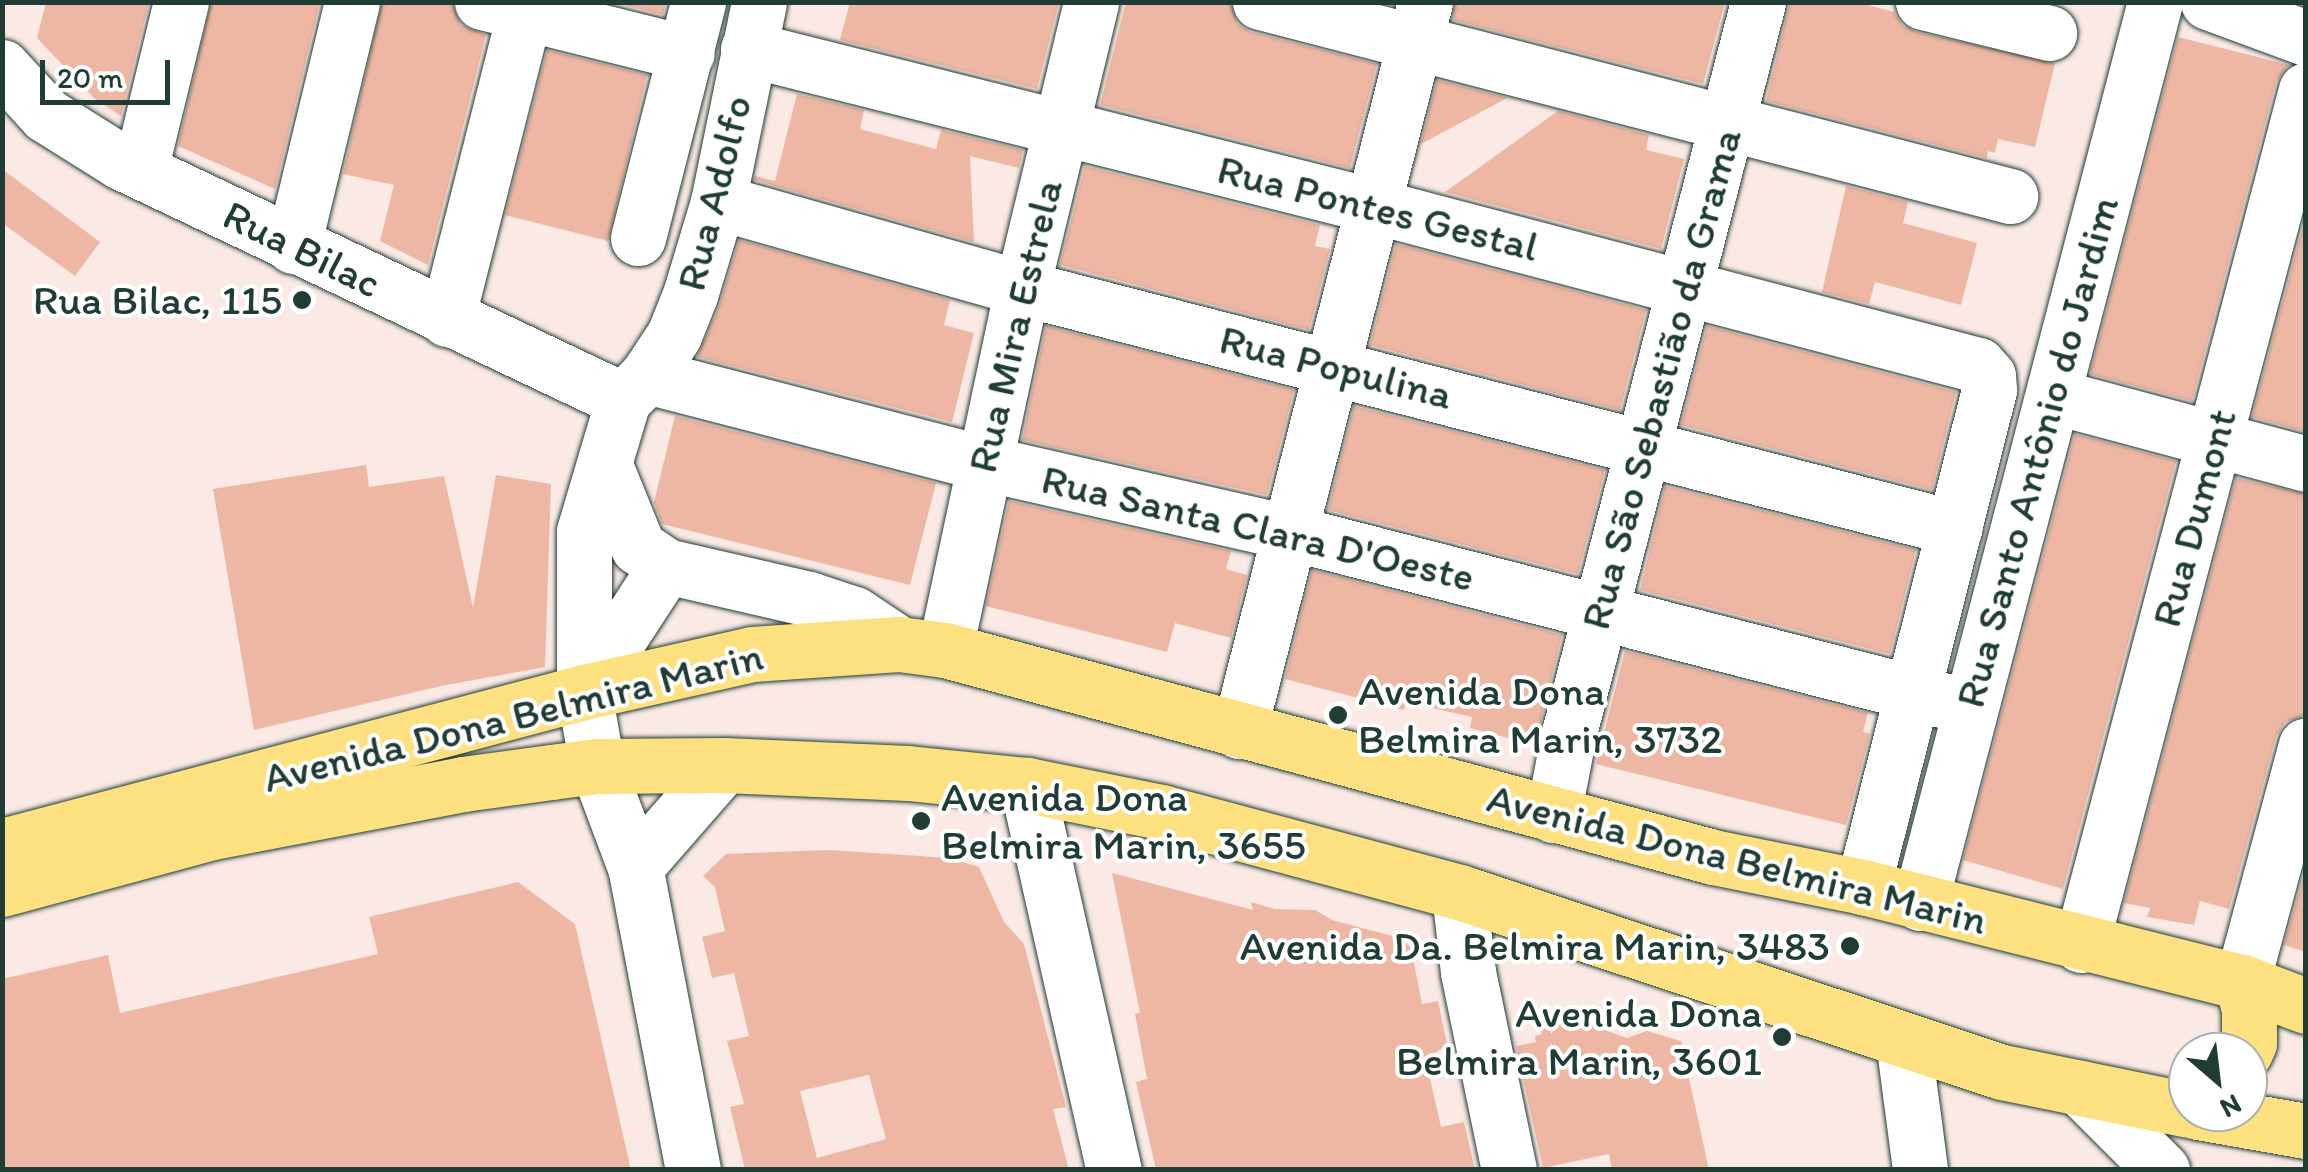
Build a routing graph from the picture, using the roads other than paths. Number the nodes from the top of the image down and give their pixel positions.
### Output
1 (180, 2) edge
2 (352, 2) edge
3 (1091, 2) edge
4 (1260, 2) edge
5 (1758, 2) edge
6 (1923, 2) edge
7 (2155, 2) edge
8 (2208, 2) edge
9 (511, 6) edge
10 (1420, 22) edge
11 (754, 26) edge
12 (692, 28) edge
13 (2049, 33) dead end
14 (2306, 38) edge
15 (2, 67) edge
16 (2306, 90) edge
17 (1728, 121) junction
18 (1060, 128) junction
19 (140, 170) junction
20 (2010, 196) dead end
21 (718, 202) junction
22 (1374, 206) junction
23 (638, 238) dead end
24 (292, 246) junction
25 (1686, 287) junction
26 (1022, 288) junction
27 (447, 318) junction
28 (1332, 366) junction
29 (635, 388) junction
30 (1989, 390) joint
31 (2053, 396) junction
32 (2215, 442) junction
33 (1644, 447) junction
34 (984, 463) junction
35 (2306, 464) edge
36 (606, 468) junction
37 (1955, 528) junction
38 (1288, 532) junction
39 (666, 566) junction
40 (1600, 612) junction
41 (922, 647) junction
42 (1913, 691) junction
43 (584, 692) junction
44 (1969, 706) junction
45 (1239, 732) junction
46 (2306, 745) edge
47 (724, 765) junction
48 (597, 766) junction
49 (1027, 785) junction
50 (1554, 815) junction
51 (2, 846) edge
52 (635, 866) junction
53 (1862, 887) junction
54 (2, 889) edge
55 (1459, 892) junction
56 (1920, 902) junction
57 (2081, 945) junction
58 (2242, 982) junction
59 (2306, 1006) edge
60 (2249, 1032) edge
61 (1903, 1040) junction
62 (2160, 1100) edge
63 (2306, 1131) edge
64 (692, 1170) edge
65 (1114, 1170) edge
66 (1509, 1170) edge
67 (1920, 1170) edge
68 (2162, 1170) edge
69 (2183, 1170) edge

1 - 19 street
2 - 24 street
3 - 18 street, Rua Mira Estrela
4 - 10 street
5 - 17 street, Rua São Sebastião da Grama
6 - 13 street
7 - 31 street, Rua Santo Antônio do Jardim
8 - 14 street
9 - 12 street
9 - 27 street
10 - 17 street
10 - 22 street
11 - 18 street, Rua Pontes Gestal
11 - 21 street, Rua Adolfo
12 - 23 street, Rua Adolfo
15 - 19 street, Rua Bilac
16 - 32 street, Rua Dumont
17 - 20 street
17 - 25 street, Rua São Sebastião da Grama
18 - 22 street, Rua Pontes Gestal
18 - 26 street, Rua Mira Estrela
19 - 24 street, Rua Bilac
21 - 26 street, Rua Populina
21 - 29 street, Rua Adolfo
22 - 25 street, Rua Pontes Gestal
22 - 28 street
24 - 27 street, Rua Bilac
25 - 30 street, Rua Pontes Gestal
25 - 33 street, Rua São Sebastião da Grama
26 - 28 street, Rua Populina
26 - 34 street, Rua Mira Estrela
27 - 29 street, Rua Bilac
28 - 33 street, Rua Populina
28 - 38 street
29 - 34 street, Rua Santa Clara D'Oeste
29 - 36 street
30 - 37 street, Rua Santo Antônio do Jardim
31 - 32 street
31 - 44 street, Rua Santo Antônio do Jardim
32 - 35 street
32 - 57 street, Rua Dumont
33 - 37 street, Rua Populina
33 - 40 street, Rua São Sebastião da Grama
34 - 38 street, Rua Santa Clara D'Oeste
34 - 41 street, Rua Mira Estrela
36 - 39 street
36 - 43 street
37 - 42 street, Rua Santo Antônio do Jardim
38 - 40 street, Rua Santa Clara D'Oeste
38 - 45 street
39 - 41 street
39 - 43 street
40 - 42 street, Rua Santa Clara D'Oeste
40 - 50 street, Rua São Sebastião da Grama
41 - 43 main road, Avenida Dona Belmira Marin
41 - 45 main road, Avenida Dona Belmira Marin
42 - 44 street, Rua Santa Clara D'Oeste
42 - 53 street, Rua Santo Antônio do Jardim
43 - 48 street
43 - 51 main road, Avenida Dona Belmira Marin
44 - 56 street, Rua Santo Antônio do Jardim
45 - 50 main road, Avenida Dona Belmira Marin
46 - 58 street
47 - 48 main road, Avenida Dona Belmira Marin
47 - 49 main road, Avenida Dona Belmira Marin
47 - 52 street
48 - 52 street
48 - 54 main road, Avenida Dona Belmira Marin
49 - 55 main road, Avenida Dona Belmira Marin
49 - 65 street
50 - 53 main road, Avenida Dona Belmira Marin
52 - 64 street
53 - 56 main road, Avenida Dona Belmira Marin
55 - 61 main road, Avenida Dona Belmira Marin
55 - 66 street
56 - 57 main road, Avenida Dona Belmira Marin
57 - 58 main road, Avenida Dona Belmira Marin
58 - 59 main road, Avenida Dona Belmira Marin
58 - 60 main road
61 - 62 main road, Avenida Dona Belmira Marin
61 - 67 street
62 - 63 main road, Avenida Dona Belmira Marin
62 - 68 street
62 - 69 street

